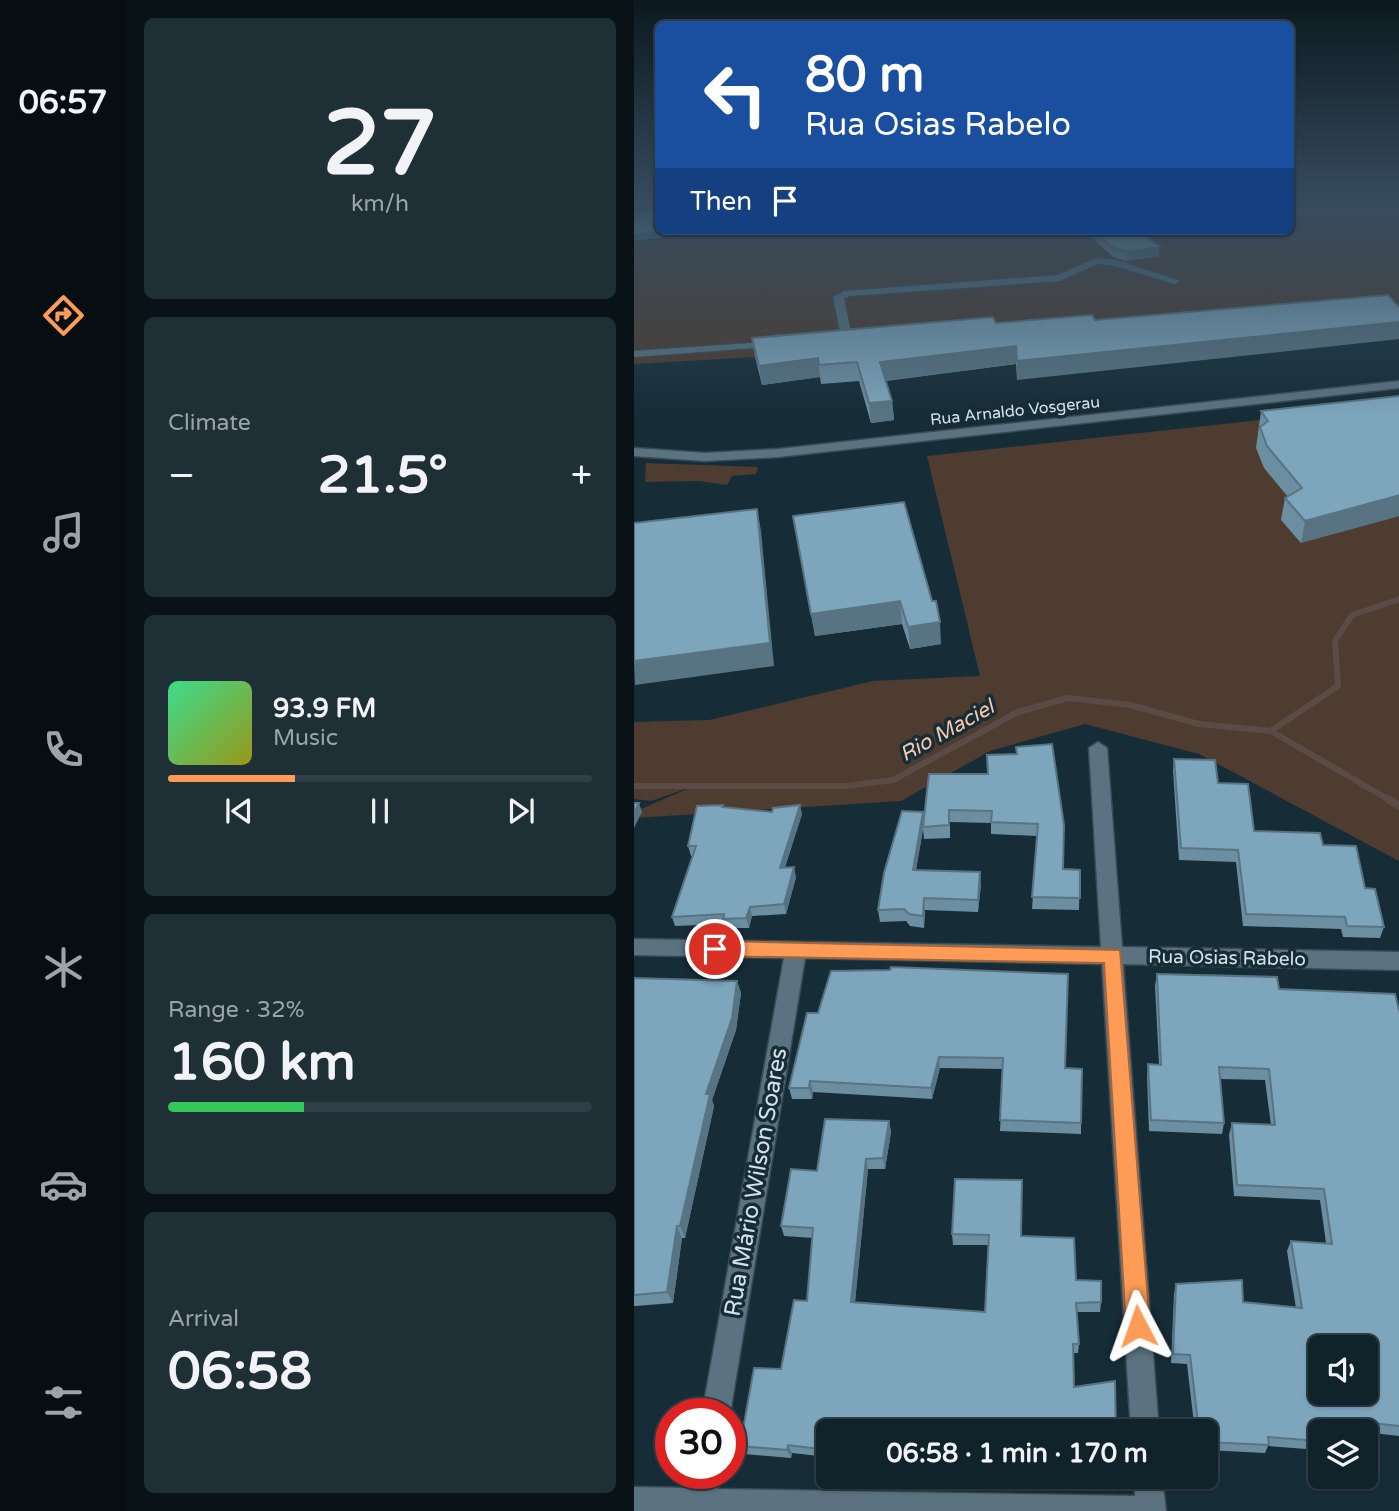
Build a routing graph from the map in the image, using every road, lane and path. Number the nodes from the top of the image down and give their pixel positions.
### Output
1 (1065, 276) edge
2 (1157, 276) edge
3 (1175, 281) dead end
4 (811, 342) edge
5 (784, 344) edge
6 (634, 354) edge
7 (1399, 384) edge
8 (635, 453) edge
9 (636, 469) dead end
10 (1098, 748) dead end
11 (634, 947) edge
12 (796, 950) junction
13 (1113, 956) junction
14 (1399, 961) edge
15 (719, 1398) edge
16 (1144, 1419) edge
17 (703, 1489) edge
18 (1149, 1489) edge
19 (634, 1502) edge
20 (700, 1507) edge
21 (1143, 1511) edge
22 (1151, 1511) edge

1 - 4 street
2 - 3 street
5 - 6 street
7 - 8 street, Rua Arnaldo Vosgerau
8 - 9 street
10 - 13 street
11 - 12 street, Rua Osias Rabelo
12 - 13 street, Rua Osias Rabelo
12 - 15 street, Rua Mário Wilson Soares
13 - 14 street, Rua Osias Rabelo
13 - 16 street
17 - 20 street
18 - 22 street
19 - 20 street
20 - 21 street

